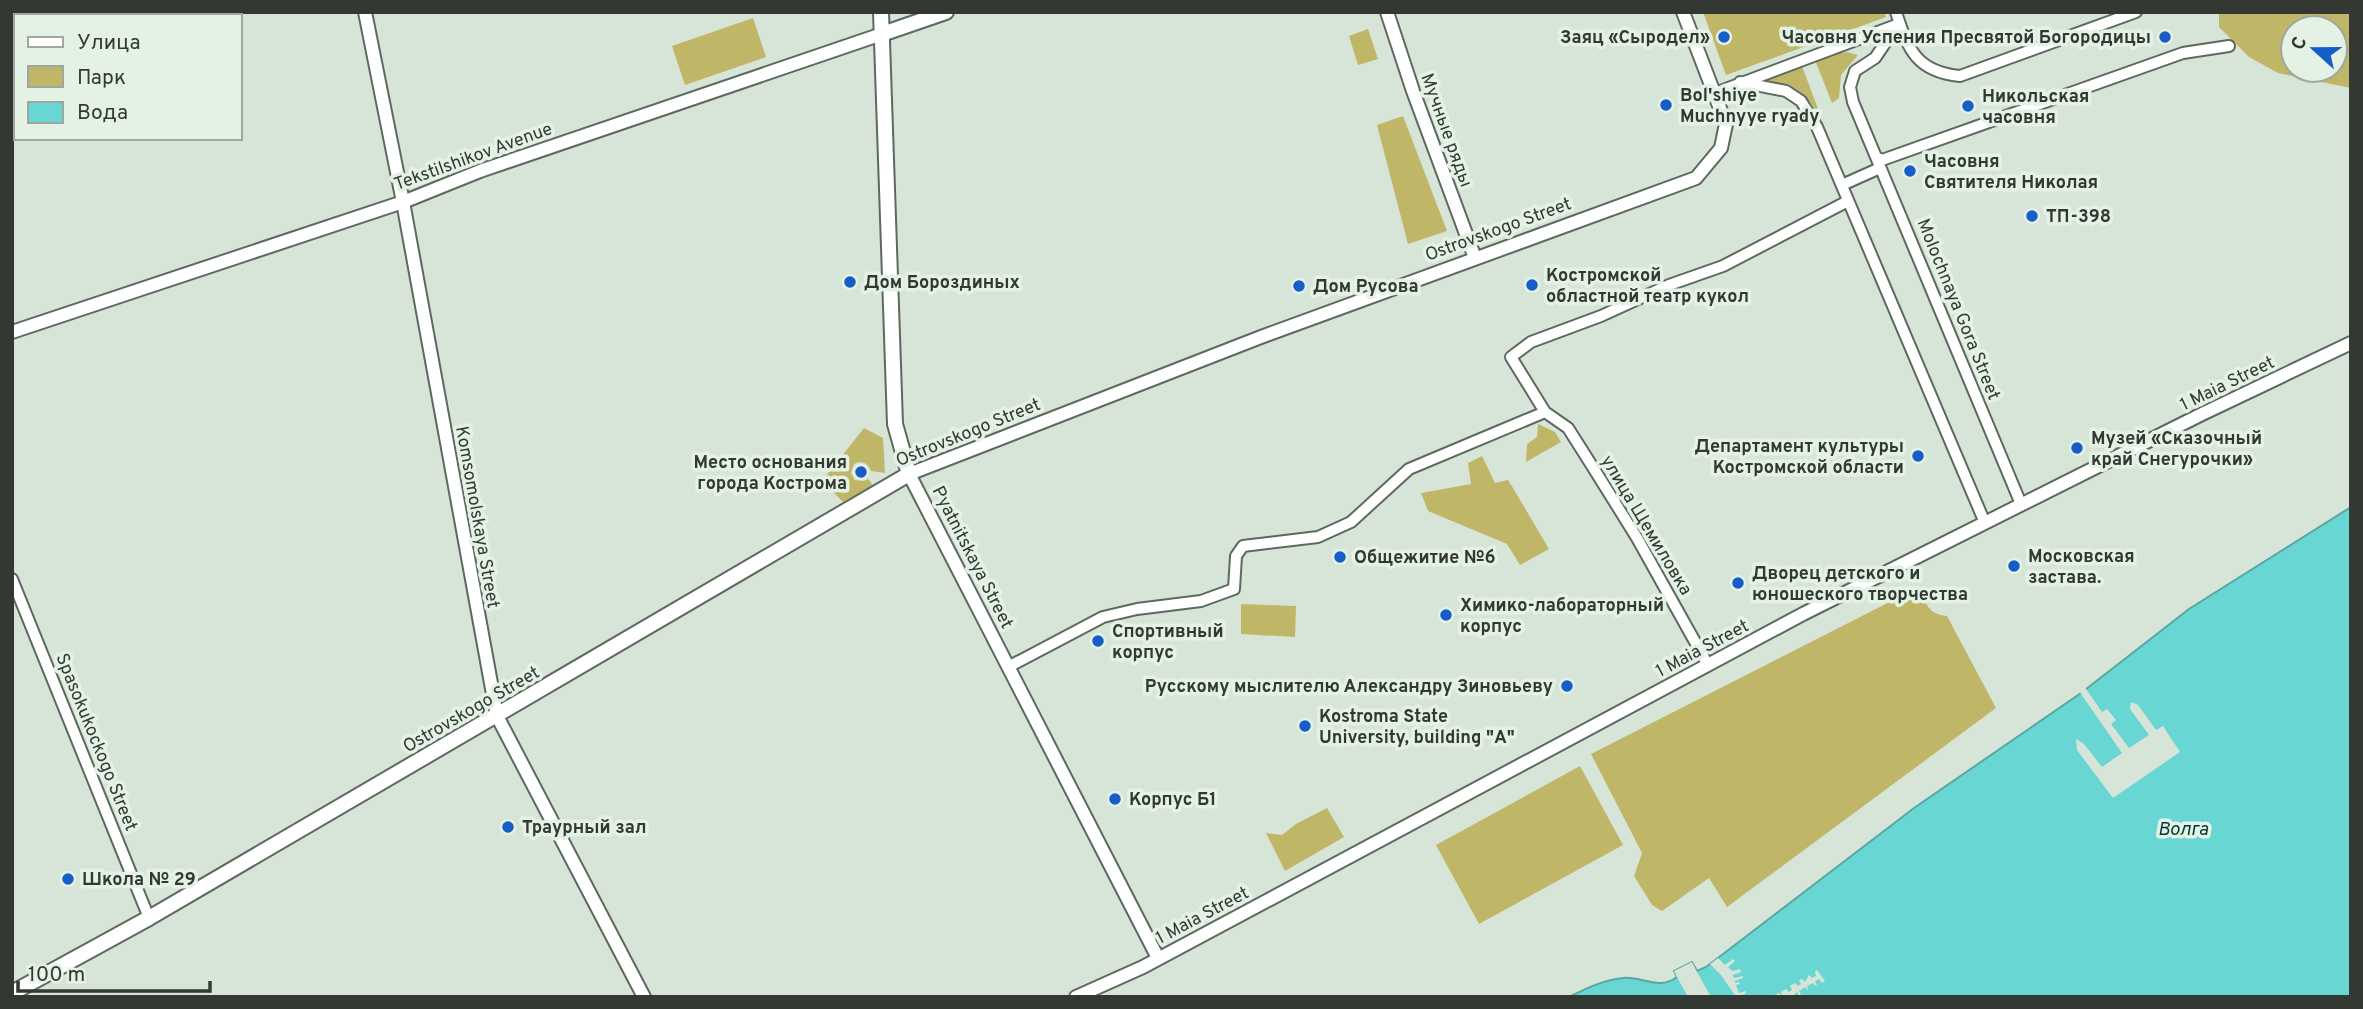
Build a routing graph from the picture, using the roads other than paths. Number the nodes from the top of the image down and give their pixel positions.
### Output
1 (365, 12) edge
2 (881, 12) edge
3 (946, 12) edge
4 (1387, 12) edge
5 (1683, 12) edge
6 (2136, 12) edge
7 (1897, 18) edge
8 (882, 34) junction
9 (2229, 46) dead end
10 (1740, 82) junction
11 (1715, 93) junction
12 (1878, 162) junction
13 (1842, 185) junction
14 (1848, 201) junction
15 (404, 202) junction
16 (1475, 258) junction
17 (12, 332) edge
18 (2351, 343) edge
19 (1545, 412) junction
20 (909, 474) junction
21 (2021, 505) junction
22 (1985, 523) junction
23 (12, 579) edge
24 (1708, 665) junction
25 (1008, 667) junction
26 (497, 716) junction
27 (149, 918) junction
28 (1158, 958) junction
29 (12, 993) edge
30 (644, 997) edge
31 (1076, 997) edge

1 - 15 street, Komsomolskaya Street
2 - 8 main road, Pyatnitskaya Street
3 - 8 main road, Tekstilshikov Avenue
4 - 16 street, Мучные ряды
5 - 11 street
6 - 7 street
7 - 10 street
7 - 12 street, Molochnaya Gora Street
8 - 15 street, Tekstilshikov Avenue
8 - 20 main road, Pyatnitskaya Street
9 - 12 street
10 - 11 street
10 - 13 street
11 - 16 street, Ostrovskogo Street
12 - 13 street
12 - 21 street, Molochnaya Gora Street
13 - 14 street
14 - 19 street, улица Щемиловка
14 - 22 street
15 - 17 street, Tekstilshikov Avenue
15 - 26 street, Komsomolskaya Street
16 - 20 street, Ostrovskogo Street
18 - 21 street, 1 Maia Street
19 - 24 street, улица Щемиловка
19 - 25 street
20 - 25 street, Pyatnitskaya Street
20 - 26 main road, Ostrovskogo Street
21 - 22 street, 1 Maia Street
22 - 24 street, 1 Maia Street
23 - 27 street, Spasokukoсkogo Street
24 - 28 street, 1 Maia Street
25 - 28 street, Pyatnitskaya Street
26 - 27 main road, Ostrovskogo Street
26 - 30 street, Komsomolskaya Street
27 - 29 main road, Ostrovskogo Street
28 - 31 street, 1 Maia Street

